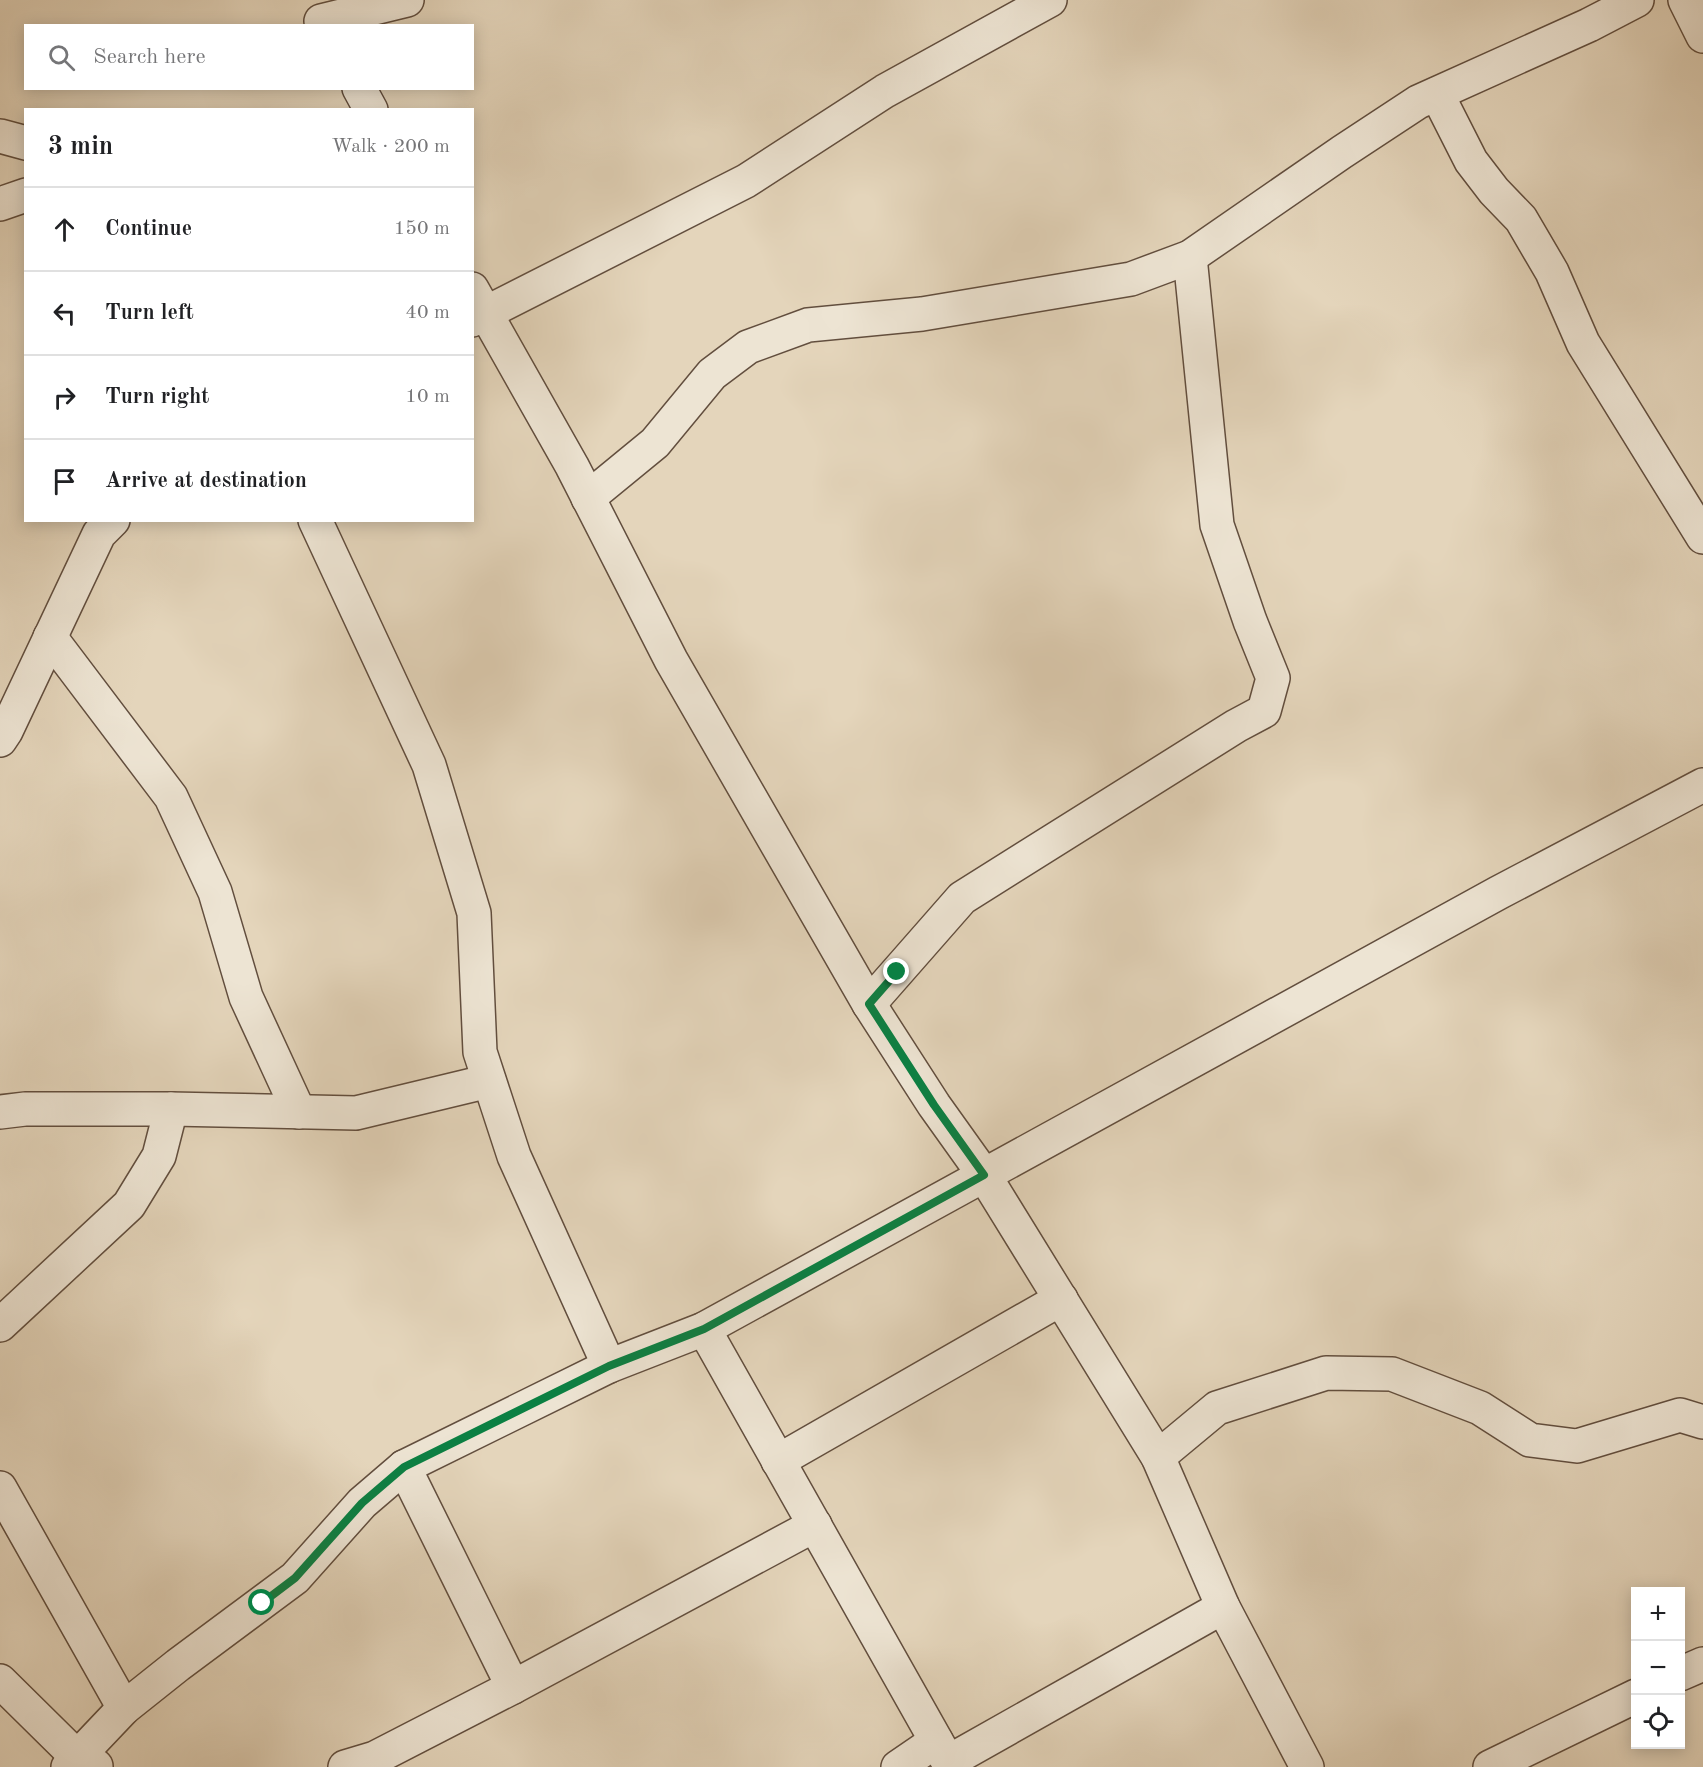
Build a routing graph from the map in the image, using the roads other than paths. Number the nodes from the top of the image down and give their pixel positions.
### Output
1 (407, 0) edge
2 (1050, 0) edge
3 (1637, 0) edge
4 (1685, 0) edge
5 (318, 15) edge
6 (1703, 36) edge
7 (360, 90) edge
8 (1437, 94) junction
9 (370, 108) edge
10 (0, 136) edge
11 (24, 142) edge
12 (24, 196) edge
13 (0, 204) edge
14 (1190, 256) junction
15 (477, 308) edge
16 (588, 498) junction
17 (111, 522) edge
18 (316, 522) edge
19 (1703, 537) edge
20 (50, 637) junction
21 (0, 740) edge
22 (1703, 785) edge
23 (869, 1004) junction
24 (489, 1081) junction
25 (171, 1109) junction
26 (0, 1112) edge
27 (299, 1112) junction
28 (984, 1175) junction
29 (1061, 1299) junction
30 (0, 1325) edge
31 (704, 1329) junction
32 (609, 1366) junction
33 (1703, 1422) edge
34 (1158, 1457) junction
35 (778, 1461) junction
36 (404, 1467) junction
37 (0, 1488) edge
38 (815, 1525) junction
39 (1223, 1607) junction
40 (1703, 1664) edge
41 (1685, 1672) edge
42 (0, 1681) edge
43 (513, 1687) junction
44 (1631, 1698) edge
45 (124, 1708) junction
46 (945, 1757) edge
47 (377, 1762) edge
48 (81, 1764) edge
49 (345, 1767) edge
50 (898, 1767) edge
51 (1307, 1767) edge
52 (1490, 1767) edge

1 - 5 street
2 - 15 street
3 - 8 street
4 - 6 street
7 - 9 street
8 - 14 street
8 - 19 street
10 - 11 street
12 - 13 street
14 - 16 street
14 - 23 street
15 - 16 street
16 - 23 street
17 - 20 street
18 - 24 street
20 - 21 street
20 - 27 street
22 - 28 street
23 - 28 street
24 - 27 street
24 - 32 street
25 - 26 street
25 - 27 street
25 - 30 street
28 - 29 street
28 - 31 street
29 - 34 street
29 - 35 street
31 - 32 street
31 - 35 street
32 - 36 street
33 - 34 street
34 - 39 street
35 - 38 street
36 - 43 street
36 - 45 street
37 - 45 street
38 - 43 street
38 - 46 street
39 - 46 street
39 - 51 street
40 - 41 street
42 - 48 street
43 - 47 street
44 - 52 street
45 - 48 street
46 - 50 street
47 - 49 street

